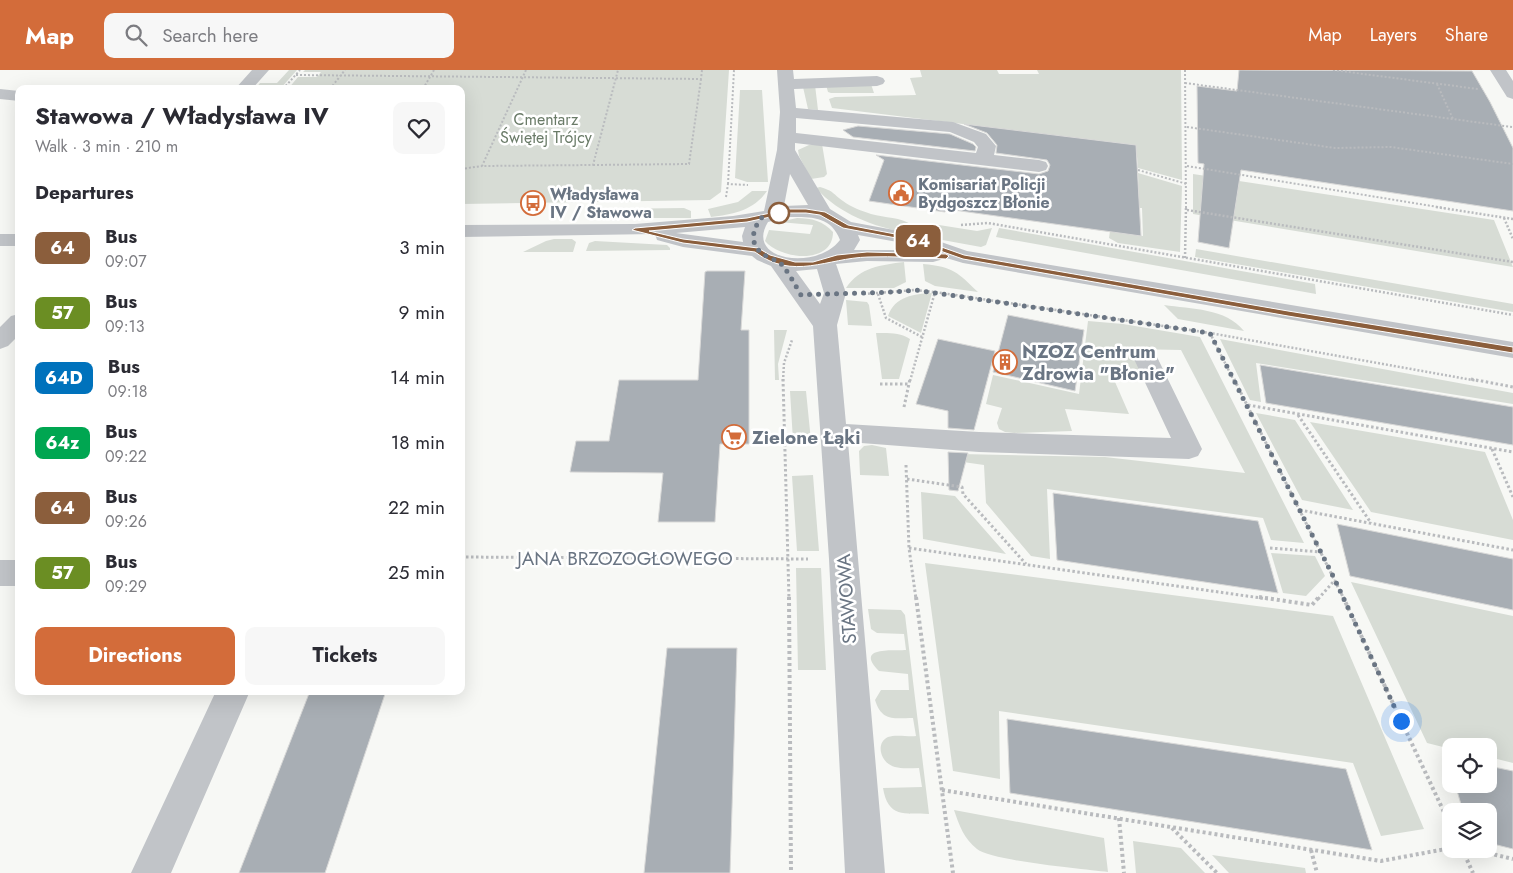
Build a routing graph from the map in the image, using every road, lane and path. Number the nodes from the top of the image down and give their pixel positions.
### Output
1 (261, 70) edge
2 (300, 70) edge
3 (345, 70) edge
4 (434, 70) edge
5 (526, 70) edge
6 (618, 70) edge
7 (702, 70) edge
8 (734, 70) edge
9 (1185, 70) edge
10 (1333, 70) edge
11 (1498, 70) edge
12 (296, 75) junction
13 (341, 75) junction
14 (430, 76) junction
15 (786, 77) edge
16 (523, 78) junction
17 (616, 78) junction
18 (701, 79) junction
19 (877, 81) dead end
20 (1185, 83) junction
21 (1437, 84) junction
22 (247, 85) edge
23 (287, 85) edge
24 (333, 85) edge
25 (424, 85) edge
26 (1482, 90) dead end
27 (0, 94) edge
28 (1513, 94) edge
29 (15, 96) edge
30 (788, 112) junction
31 (1453, 120) junction
32 (1187, 127) junction
33 (1512, 128) dead end
34 (786, 144) junction
35 (984, 158) junction
36 (1513, 164) edge
37 (593, 165) junction
38 (482, 166) junction
39 (1039, 166) dead end
40 (1187, 166) junction
41 (465, 168) edge
42 (1138, 170) dead end
43 (728, 184) dead end
44 (1188, 184) junction
45 (1188, 210) junction
46 (822, 213) junction
47 (767, 216) junction
48 (1504, 218) junction
49 (1513, 219) edge
50 (845, 227) junction
51 (1508, 228) junction
52 (1513, 229) edge
53 (635, 230) junction
54 (465, 231) edge
55 (1513, 239) edge
56 (0, 240) edge
57 (15, 240) edge
58 (758, 250) junction
59 (963, 256) junction
60 (1185, 258) dead end
61 (831, 260) junction
62 (779, 262) junction
63 (1513, 262) edge
64 (935, 292) junction
65 (835, 293) junction
66 (878, 294) junction
67 (15, 325) edge
68 (825, 326) junction
69 (792, 332) dead end
70 (1210, 333) junction
71 (922, 337) junction
72 (0, 341) edge
73 (1513, 350) edge
74 (1146, 359) dead end
75 (880, 384) dead end
76 (908, 384) junction
77 (1513, 387) edge
78 (1247, 405) junction
79 (1298, 414) junction
80 (834, 432) junction
81 (904, 438) junction
82 (1492, 449) junction
83 (1513, 452) edge
84 (907, 479) junction
85 (1513, 497) edge
86 (1300, 510) junction
87 (1371, 523) junction
88 (909, 548) junction
89 (1270, 548) dead end
90 (1513, 550) edge
91 (1321, 552) junction
92 (465, 557) edge
93 (788, 559) junction
94 (1026, 564) junction
95 (0, 573) edge
96 (15, 573) edge
97 (1335, 580) junction
98 (231, 695) edge
99 (942, 790) junction
100 (1442, 808) edge
101 (1119, 818) junction
102 (1172, 827) junction
103 (1311, 850) junction
104 (1442, 850) edge
105 (1497, 855) edge
106 (1466, 858) edge
107 (1513, 859) edge
108 (151, 873) edge
109 (792, 873) edge
110 (865, 873) edge
111 (953, 873) edge
112 (1124, 873) edge
113 (1217, 873) edge
114 (1317, 873) edge
115 (1473, 873) edge

1 - 22 street
2 - 12 path
3 - 13 path
4 - 14 path
5 - 16 path
6 - 17 path
7 - 18 path
8 - 43 path
9 - 20 path
10 - 21 path
11 - 28 street
12 - 13 path
12 - 23 path
13 - 14 path
13 - 24 path
14 - 16 path
14 - 25 path
15 - 19 street
15 - 30 street
16 - 17 path
16 - 38 path
17 - 18 path
17 - 37 path
18 - 37 path
20 - 31 path
20 - 32 path
21 - 26 path
21 - 31 path
27 - 29 street
30 - 34 street
30 - 35 street
31 - 33 path
32 - 36 path
32 - 40 path
34 - 35 street
34 - 46 street
34 - 47 street
35 - 39 street
37 - 38 path
38 - 41 path
40 - 44 path
40 - 48 path
42 - 44 path
44 - 45 path
45 - 60 path
45 - 63 path
46 - 47 street
46 - 50 street
47 - 53 street
47 - 58 street
48 - 49 path
48 - 51 path
50 - 59 street
50 - 61 street
51 - 52 path
51 - 55 path
53 - 54 street
53 - 58 street
56 - 57 street
58 - 62 street
59 - 61 street
59 - 73 street
61 - 62 street
61 - 65 street
62 - 68 street
64 - 66 path
64 - 70 path
64 - 71 path
65 - 66 path
65 - 68 street, STAWOWA
66 - 71 path
67 - 72 street
68 - 80 street, STAWOWA
69 - 93 path
70 - 77 path
70 - 78 path
71 - 76 path
74 - 81 street
75 - 76 path
76 - 81 path
78 - 79 path
78 - 86 path
79 - 82 path
79 - 87 path
80 - 81 street
80 - 110 street, STAWOWA
81 - 84 path
82 - 83 path
82 - 85 path
84 - 88 path
84 - 94 path
86 - 87 path
86 - 91 path
87 - 90 path
88 - 94 path
88 - 99 path
89 - 91 path
91 - 97 path
92 - 93 path, JANA BRZOZOGŁOWEGO
93 - 109 path
94 - 97 path
95 - 96 street
97 - 100 path
98 - 108 street
99 - 101 path
99 - 111 path
101 - 102 path
101 - 112 path
102 - 103 path
102 - 113 path
103 - 104 path
103 - 114 path
105 - 107 path
106 - 115 path

